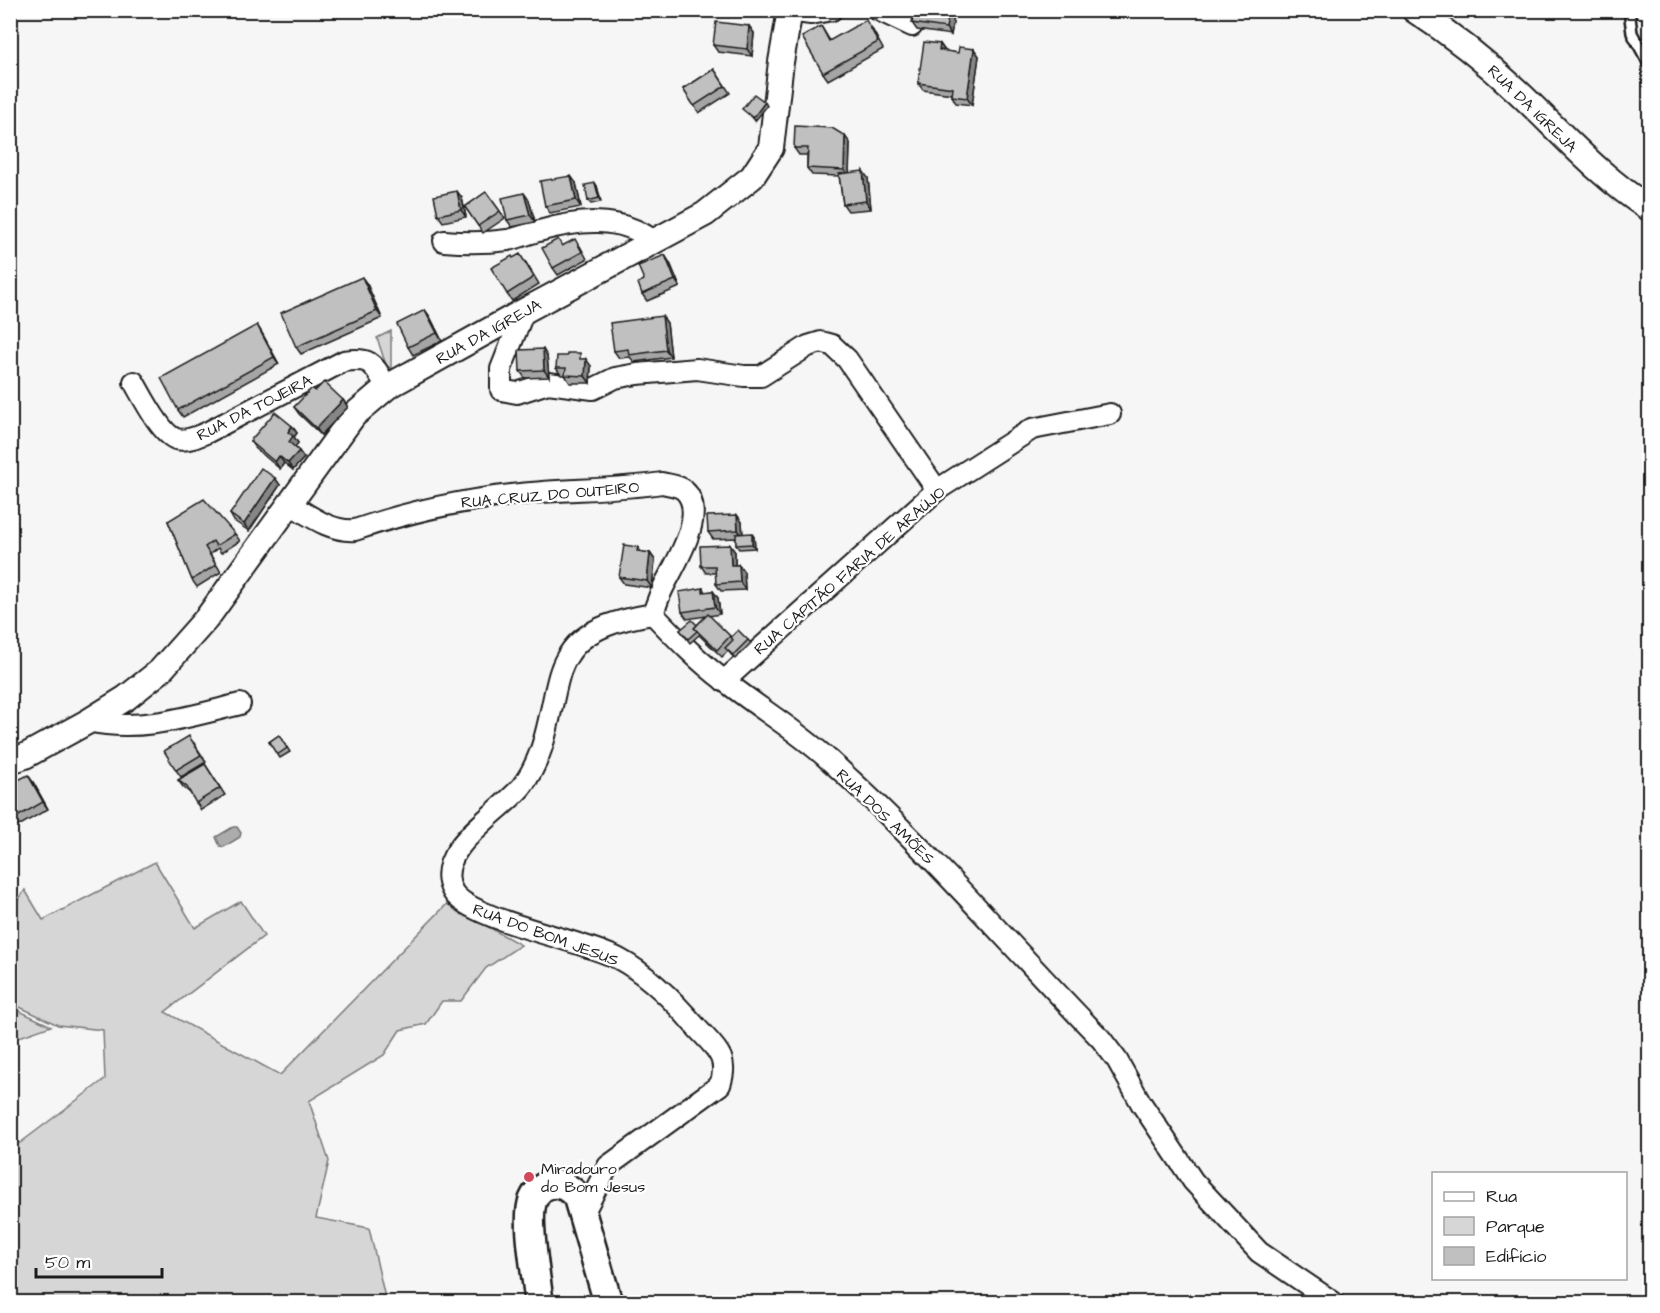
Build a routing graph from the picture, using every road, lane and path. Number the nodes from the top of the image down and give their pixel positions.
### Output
1 (832, 10) edge
2 (878, 10) edge
3 (1414, 10) edge
4 (1629, 10) edge
5 (790, 11) edge
6 (912, 26) edge
7 (1650, 66) edge
8 (1650, 209) edge
9 (444, 241) dead end
10 (654, 241) junction
11 (524, 311) junction
12 (134, 382) dead end
13 (387, 387) junction
14 (1110, 414) dead end
15 (937, 490) junction
16 (290, 504) junction
17 (652, 614) junction
18 (724, 681) junction
19 (240, 704) dead end
20 (89, 721) junction
21 (10, 761) edge
22 (583, 1214) junction
23 (539, 1302) edge
24 (608, 1302) edge
25 (1333, 1302) edge

1 - 5 street
2 - 6 street
3 - 8 street, RUA DA IGREJA
4 - 7 lane
5 - 10 street, RUA DA IGREJA
9 - 10 street
10 - 11 street, RUA DA IGREJA
11 - 13 street, RUA DA IGREJA
11 - 15 street
12 - 13 street, RUA DA TOJEIRA
13 - 16 street, RUA DA IGREJA
14 - 15 street, RUA CAPITÃO FARIA DE ARAÚJO
15 - 18 street, RUA CAPITÃO FARIA DE ARAÚJO
16 - 17 street, RUA CRUZ DO OUTEIRO
16 - 20 street, RUA DA IGREJA
17 - 18 street, RUA DOS AMÕES
17 - 22 street, RUA DO BOM JESUS
18 - 25 street, RUA DOS AMÕES
19 - 20 street
20 - 21 street, RUA DA IGREJA
22 - 23 main road
22 - 24 main road

